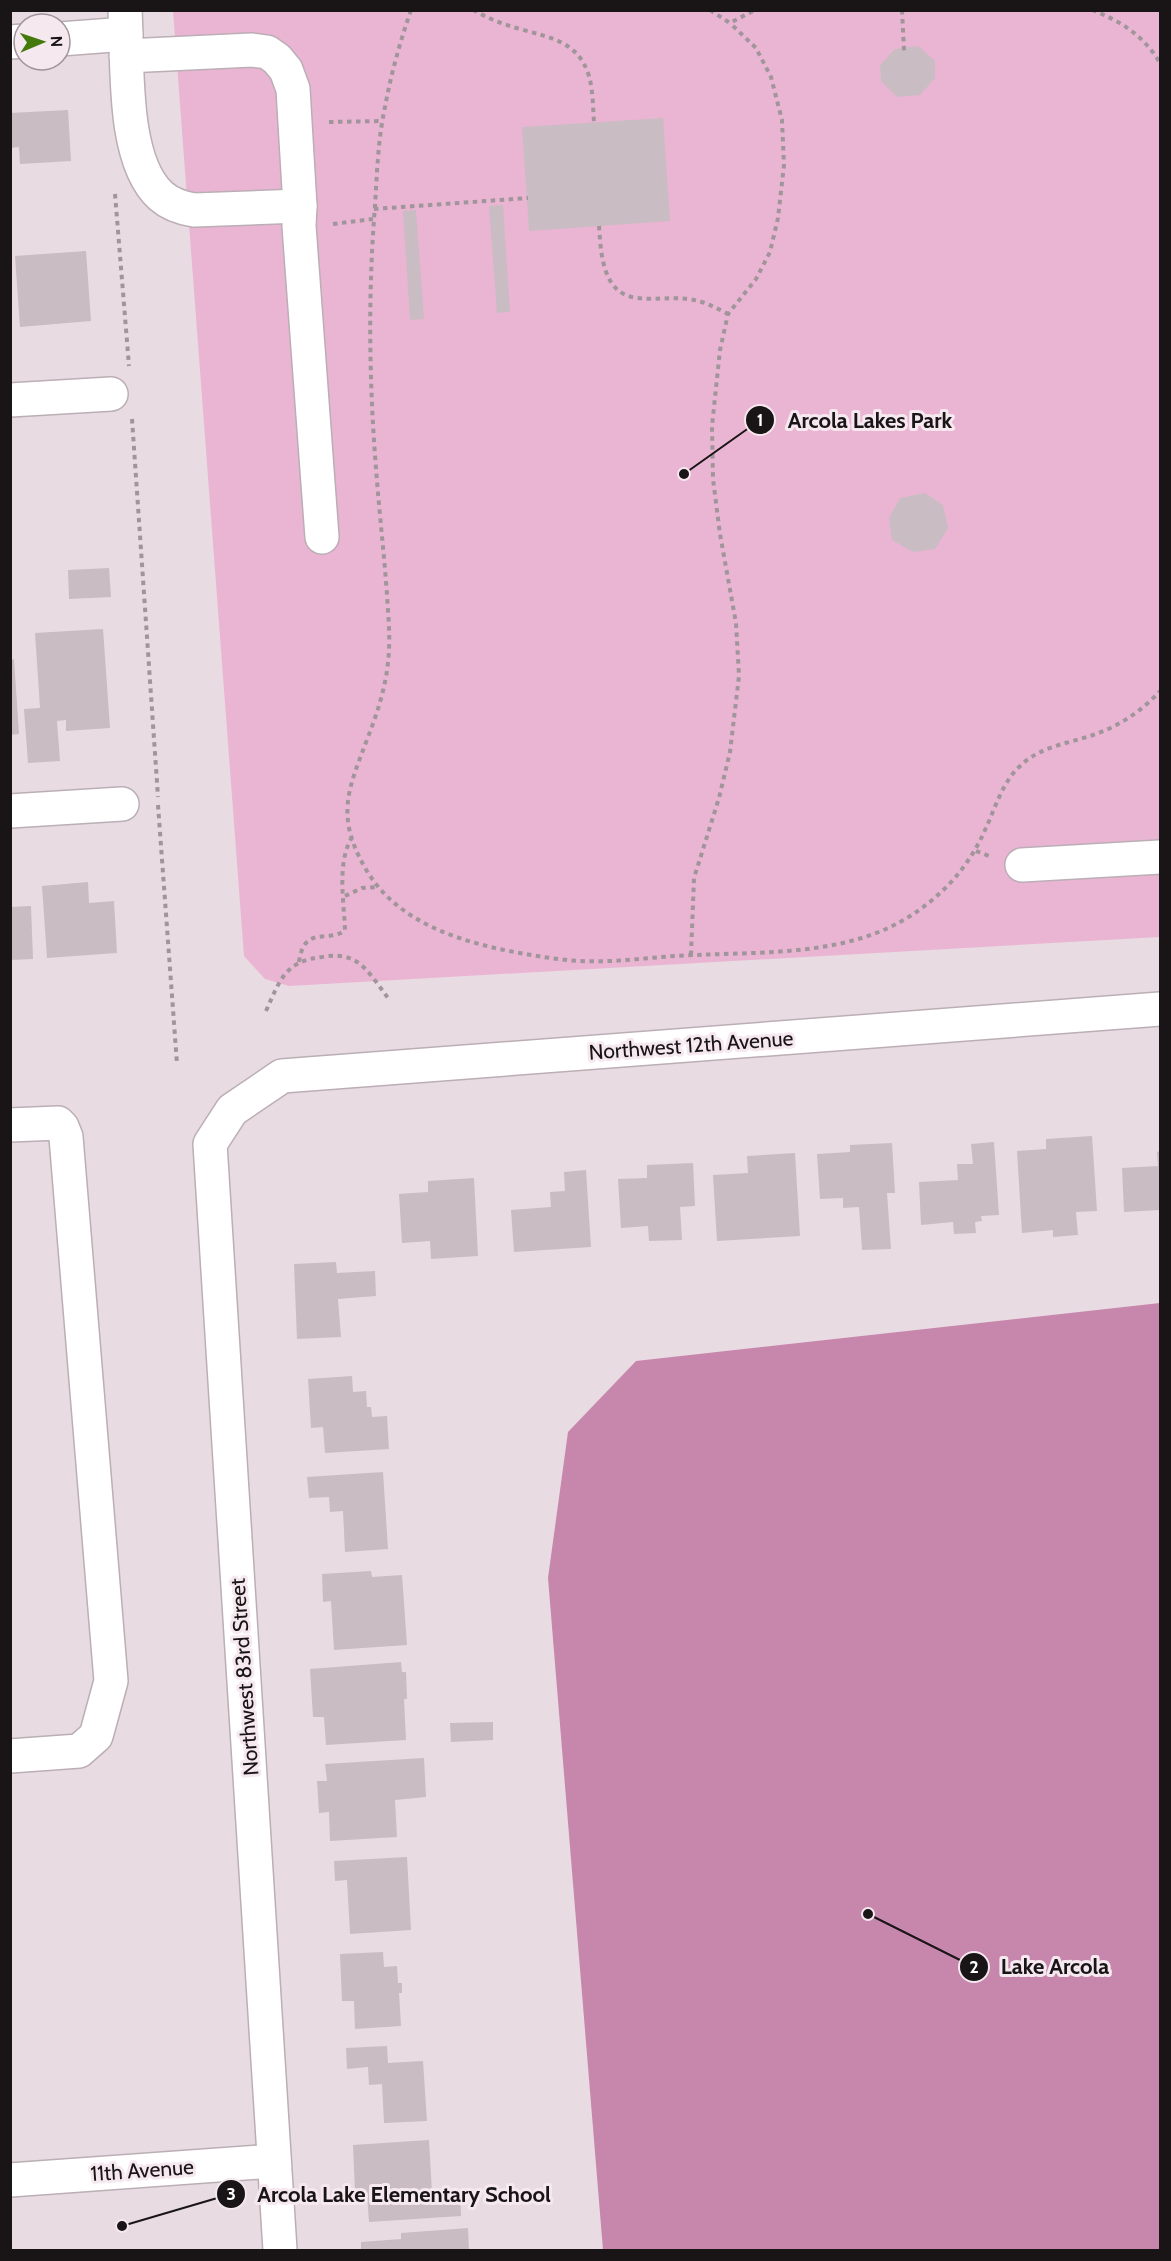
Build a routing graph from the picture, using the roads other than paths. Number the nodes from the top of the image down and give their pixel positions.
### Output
1 (126, 34) edge
2 (72, 38) edge
3 (300, 206) junction
4 (124, 394) road end
5 (10, 400) edge
6 (322, 537) dead end
7 (122, 804) dead end
8 (10, 811) edge
9 (1161, 857) edge
10 (1022, 865) dead end
11 (1161, 1009) edge
12 (232, 1110) joint
13 (10, 1125) edge
14 (10, 1756) edge
15 (274, 2161) junction
16 (10, 2180) edge
17 (280, 2250) edge

1 - 2 street
1 - 3 street
1 - 3 street
3 - 6 street
4 - 5 street
7 - 8 street
9 - 10 street
11 - 12 street, Northwest 12th Avenue
12 - 15 street, Northwest 83rd Street
13 - 14 street
15 - 16 street, 11th Avenue
15 - 17 street, Northwest 83rd Street

